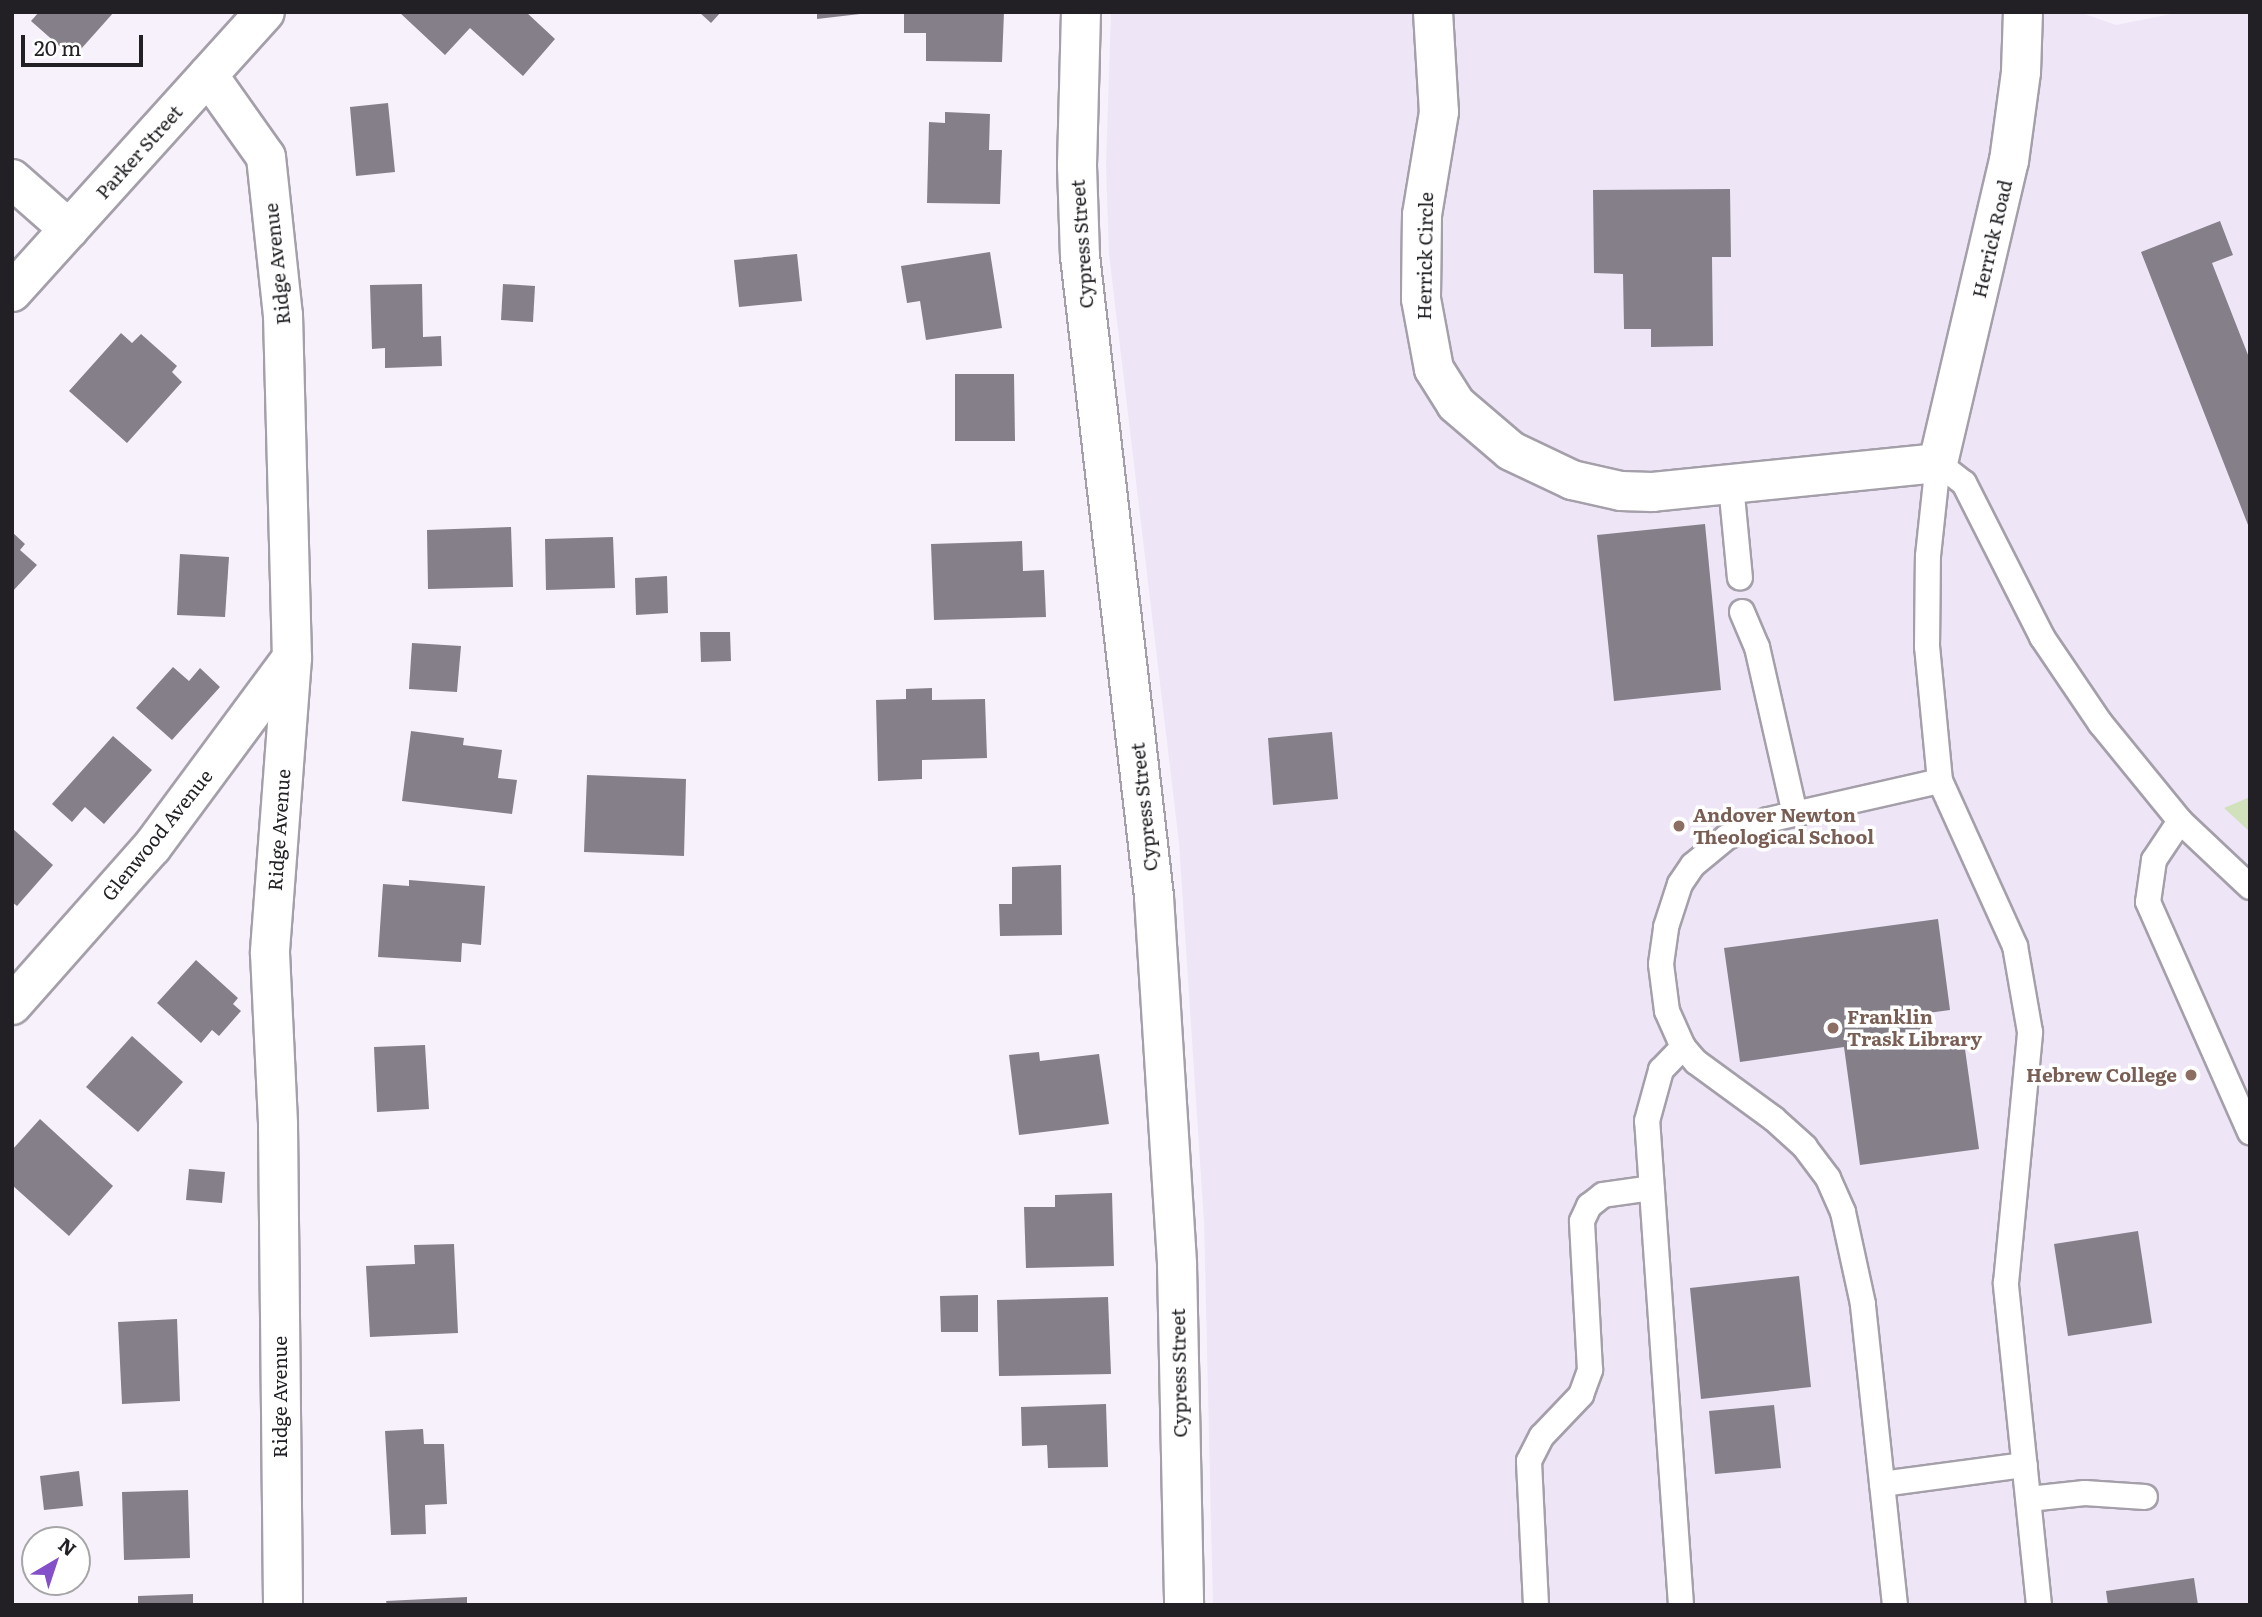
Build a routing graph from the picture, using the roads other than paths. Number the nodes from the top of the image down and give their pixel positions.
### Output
1 (265, 12) edge
2 (1082, 12) edge
3 (1433, 12) edge
4 (2023, 12) edge
5 (208, 75) junction
6 (12, 179) edge
7 (69, 229) junction
8 (12, 292) edge
9 (1938, 463) junction
10 (1731, 485) junction
11 (1740, 578) dead end
12 (1742, 612) dead end
13 (292, 658) junction
14 (1940, 781) junction
15 (1795, 814) junction
16 (2180, 821) junction
17 (2250, 887) edge
18 (12, 1005) edge
19 (1684, 1047) junction
20 (2250, 1132) edge
21 (1652, 1188) junction
22 (2025, 1465) junction
23 (1882, 1484) junction
24 (2144, 1497) dead end
25 (2029, 1499) junction
26 (284, 1605) edge
27 (1184, 1605) edge
28 (1536, 1605) edge
29 (1681, 1605) edge
30 (1895, 1605) edge
31 (2039, 1605) edge

1 - 5 street, Parker Street
2 - 27 street, Cypress Street
3 - 10 street, Herrick Circle
4 - 9 street, Herrick Road
5 - 7 street, Parker Street
5 - 13 street, Ridge Avenue
6 - 7 street
7 - 8 street, Parker Street
9 - 10 street, Herrick Circle
9 - 14 lane
9 - 16 lane
10 - 11 lane
12 - 15 lane
13 - 18 street, Glenwood Avenue
13 - 26 street, Ridge Avenue
14 - 15 lane
14 - 22 lane
15 - 19 lane
16 - 17 lane
16 - 20 lane
19 - 21 lane
19 - 23 lane
21 - 28 lane
21 - 29 lane
22 - 23 lane
22 - 25 lane
23 - 30 lane
24 - 25 lane
25 - 31 lane

